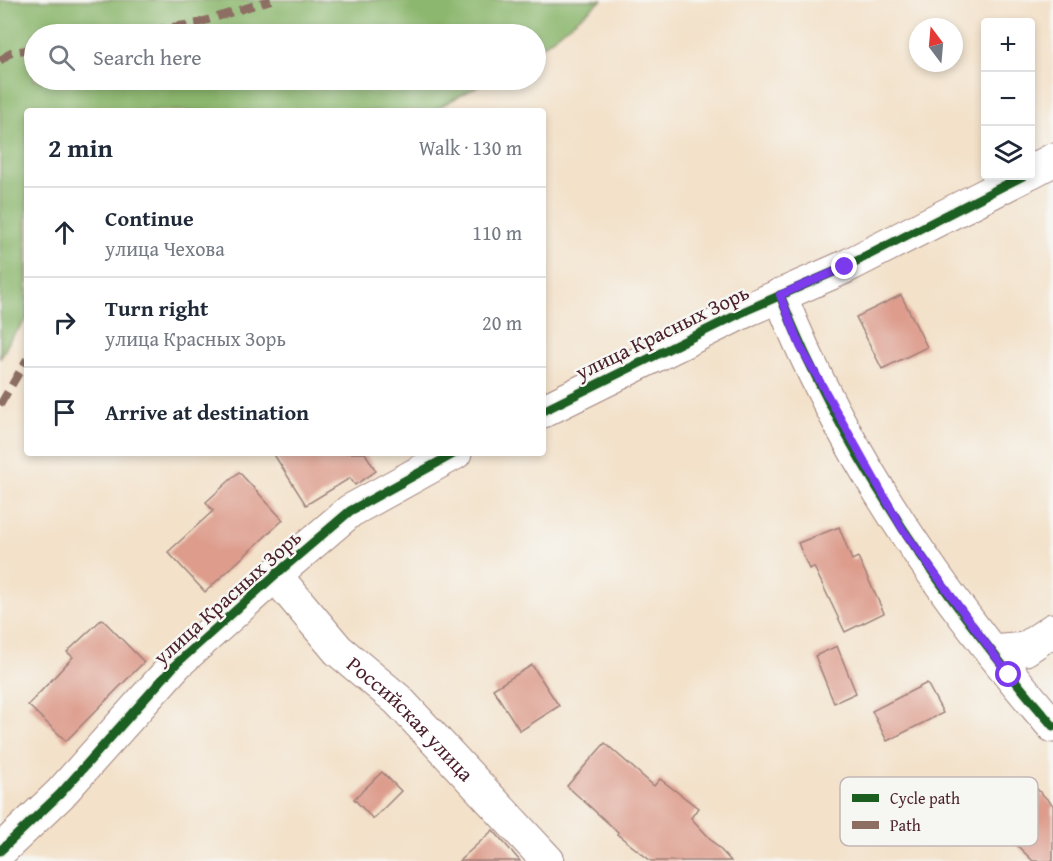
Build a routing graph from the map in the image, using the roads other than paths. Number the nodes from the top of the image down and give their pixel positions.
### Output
1 (1053, 160) edge
2 (1035, 169) edge
3 (1015, 180) edge
4 (780, 295) junction
5 (546, 410) edge
6 (450, 456) edge
7 (275, 575) junction
8 (1053, 630) edge
9 (992, 652) junction
10 (1053, 726) edge
11 (0, 851) edge
12 (548, 861) edge

1 - 2 street
3 - 4 street, улица Красных Зорь
4 - 5 street, улица Красных Зорь
4 - 9 street
6 - 7 street, улица Красных Зорь
7 - 11 street, улица Красных Зорь
7 - 12 street, Российская улица
8 - 9 street
9 - 10 street

